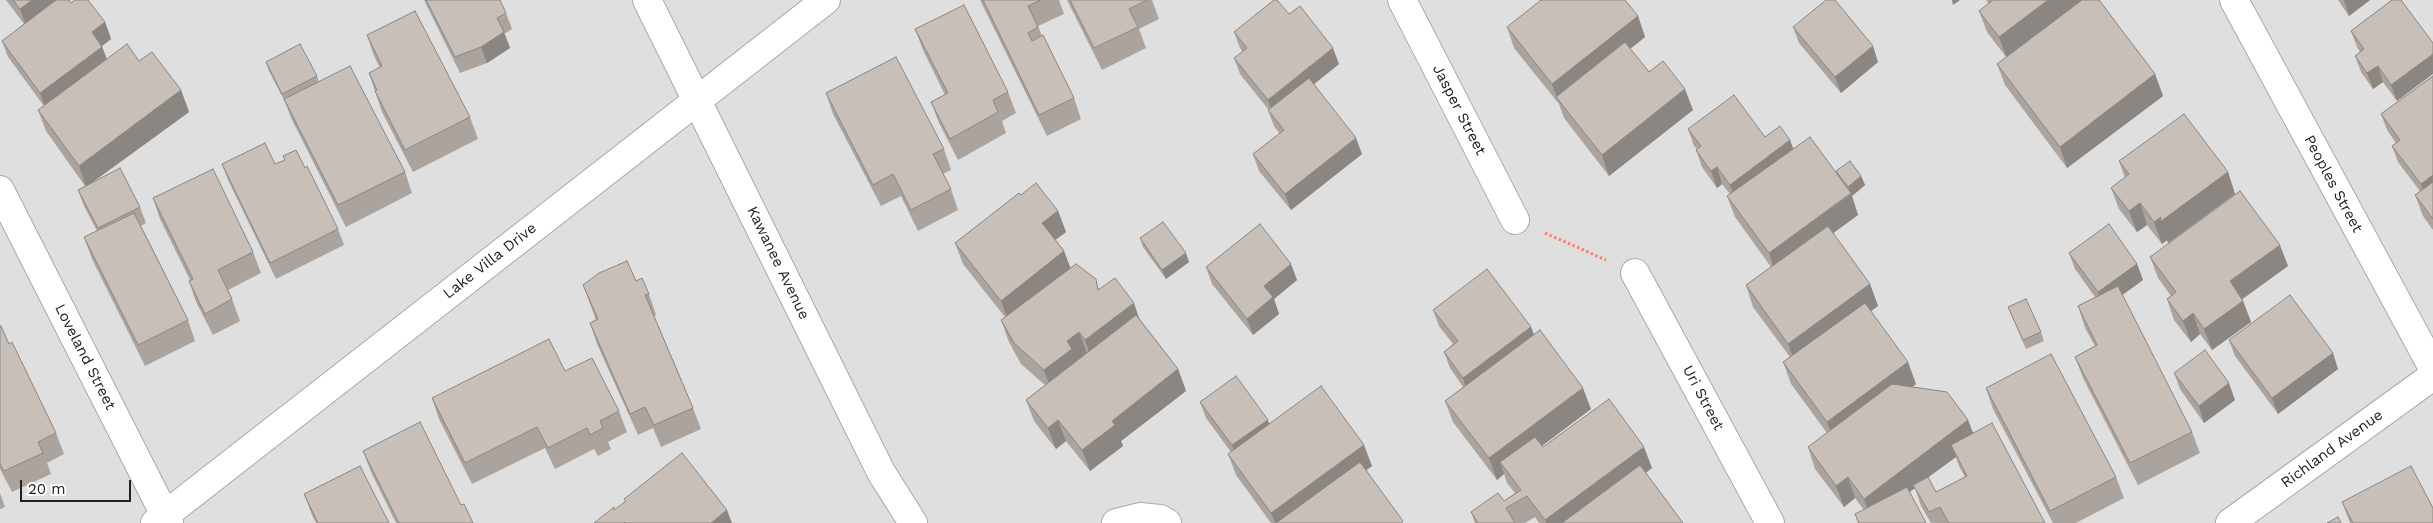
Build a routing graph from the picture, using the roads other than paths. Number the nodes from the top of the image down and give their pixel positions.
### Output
1 (647, 0) edge
2 (826, 0) edge
3 (1402, 0) edge
4 (2234, 0) edge
5 (697, 100) junction
6 (0, 190) edge
7 (1515, 220) road end
8 (1635, 272) road end
9 (2433, 368) edge
10 (2433, 376) edge
11 (163, 520) edge
12 (913, 523) edge
13 (1116, 523) edge
14 (1167, 523) edge
15 (1770, 523) edge
16 (2230, 523) edge

1 - 5 street, Kawanee Avenue
2 - 5 street, Lake Villa Drive
3 - 7 street, Jasper Street
4 - 9 street, Peoples Street
5 - 11 street, Lake Villa Drive
5 - 12 street, Kawanee Avenue
6 - 11 street, Loveland Street
8 - 15 street, Uri Street
10 - 16 street, Richland Avenue
13 - 14 street

